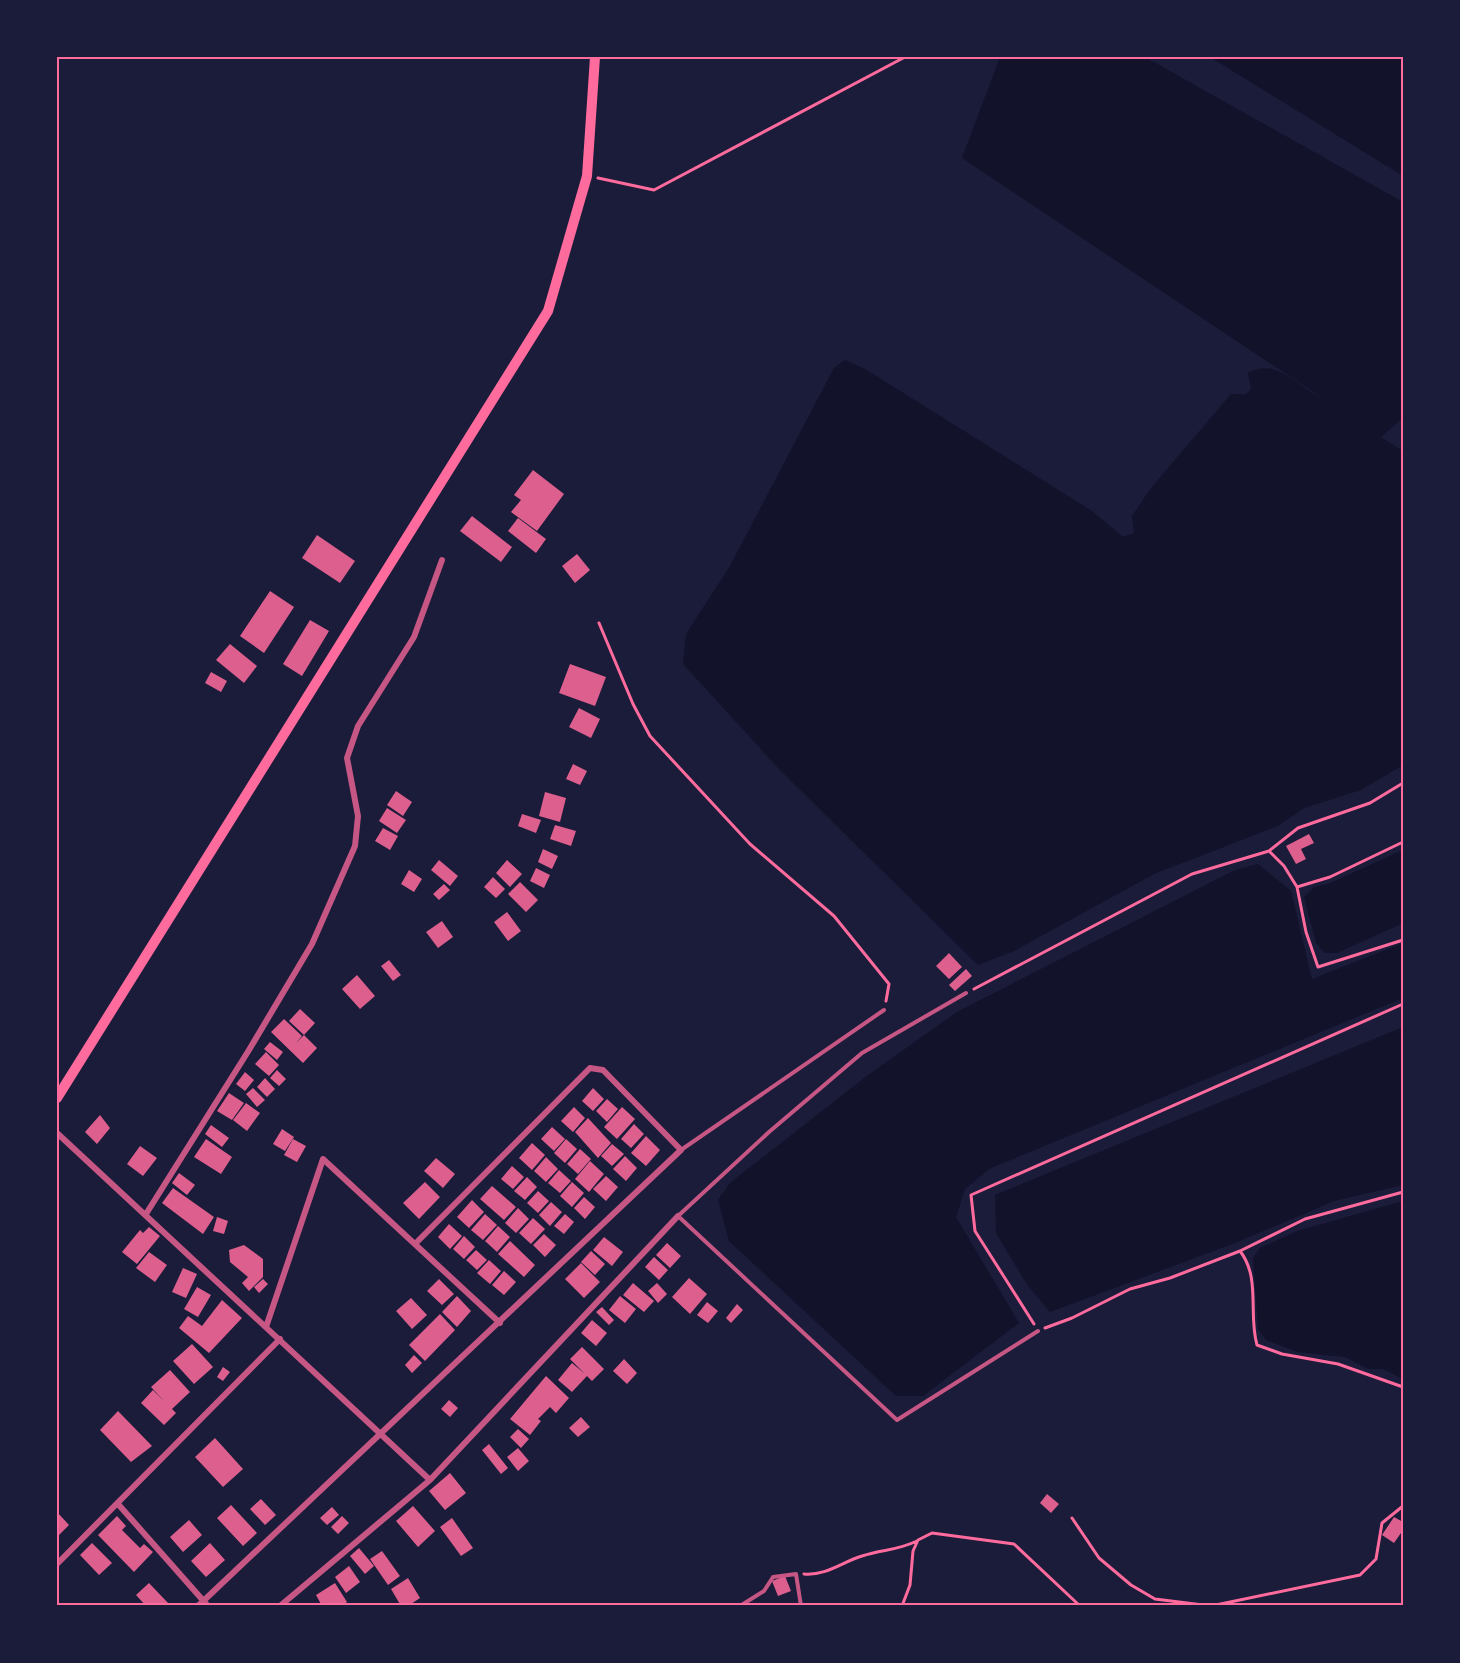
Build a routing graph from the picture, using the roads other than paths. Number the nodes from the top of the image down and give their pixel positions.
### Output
1 (595, 57) edge
2 (442, 560) dead end
3 (966, 993) road end
4 (884, 1010) road end
5 (57, 1098) edge
6 (57, 1133) edge
7 (681, 1150) junction
8 (146, 1214) junction
9 (678, 1216) junction
10 (416, 1243) junction
11 (500, 1323) junction
12 (266, 1327) junction
13 (1038, 1331) road end
14 (280, 1339) junction
15 (380, 1433) junction
16 (430, 1480) junction
17 (118, 1504) junction
18 (57, 1564) edge
19 (203, 1604) edge
20 (280, 1606) edge
21 (740, 1606) edge
22 (801, 1606) edge

1 - 5 main road
2 - 8 street
3 - 9 lane
4 - 7 lane
6 - 8 street
7 - 10 street
7 - 11 street
8 - 12 street
9 - 13 lane
9 - 16 street
10 - 11 street
10 - 12 street
11 - 15 street
12 - 14 street
14 - 15 street
14 - 17 street
15 - 16 street
15 - 19 street
16 - 20 street
17 - 18 street
17 - 19 street
21 - 22 lane

